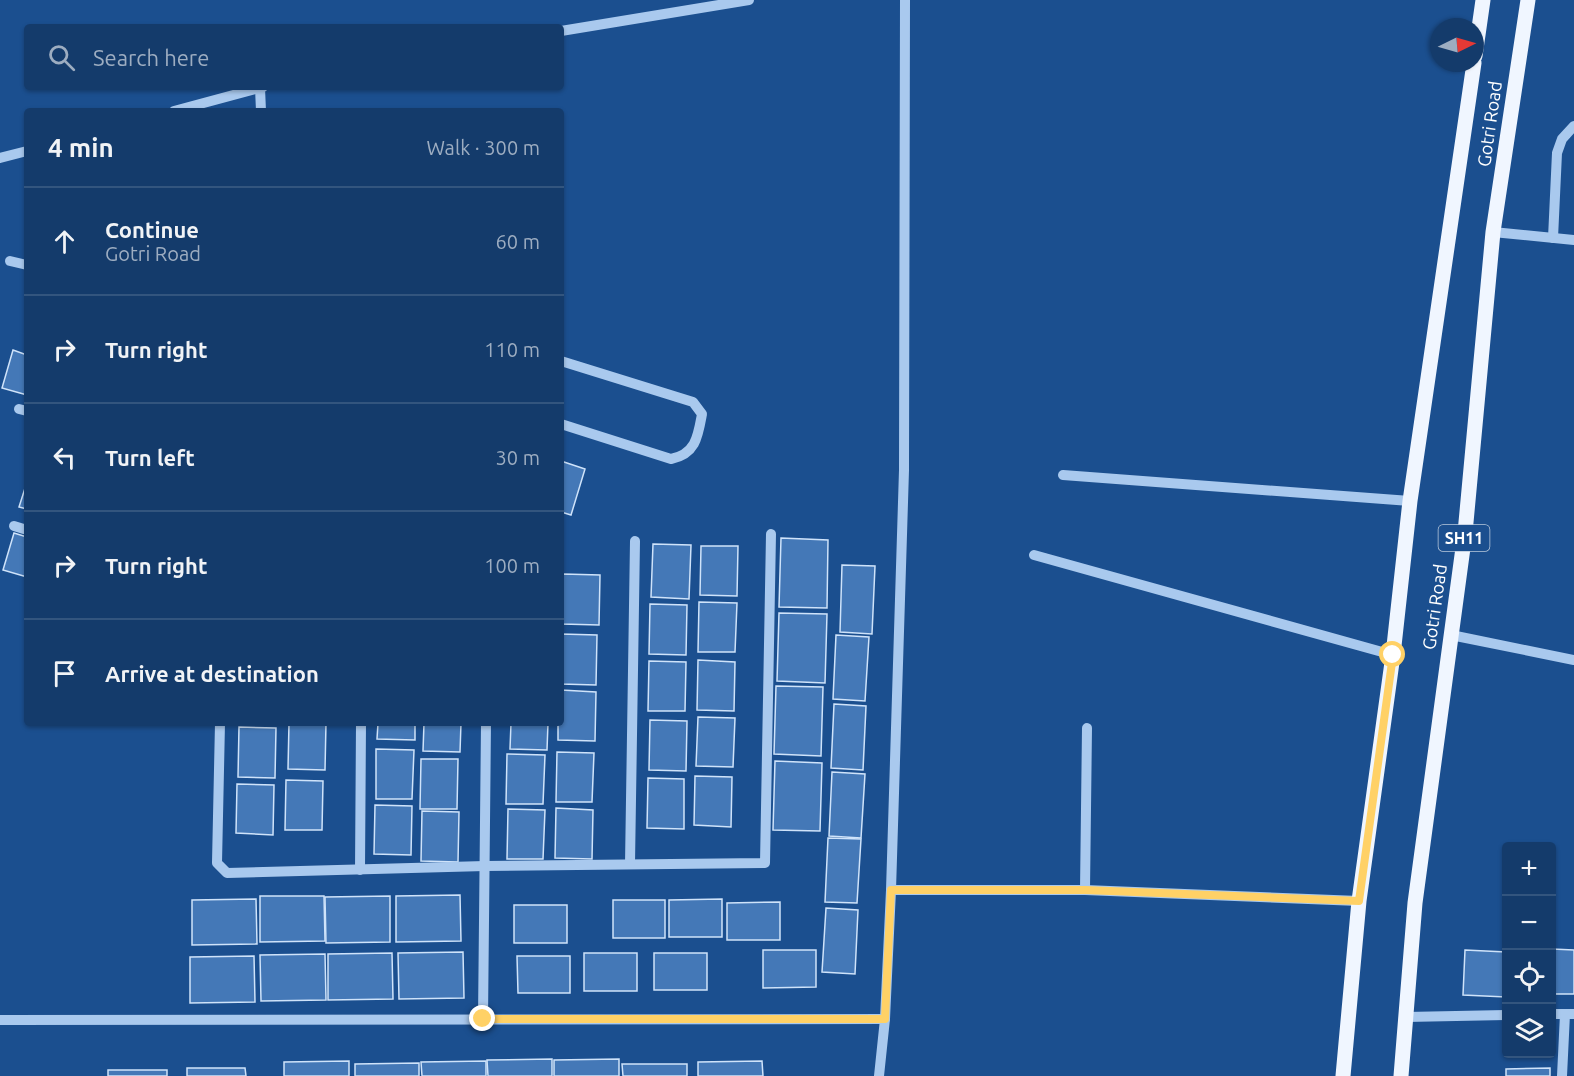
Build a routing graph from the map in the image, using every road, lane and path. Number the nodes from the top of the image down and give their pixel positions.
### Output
1 (749, 0) edge
2 (905, 0) edge
3 (1483, 0) edge
4 (1528, 0) edge
5 (1480, 18) edge
6 (564, 31) edge
7 (1473, 72) edge
8 (251, 90) edge
9 (262, 90) edge
10 (185, 108) edge
11 (261, 108) edge
12 (1574, 126) edge
13 (24, 152) edge
14 (0, 158) edge
15 (1494, 232) junction
16 (1553, 238) junction
17 (1574, 240) edge
18 (10, 261) dead end
19 (24, 264) edge
20 (564, 362) edge
21 (564, 425) edge
22 (1063, 475) dead end
23 (1410, 501) junction
24 (14, 526) dead end
25 (24, 529) edge
26 (771, 534) dead end
27 (635, 541) dead end
28 (1034, 555) dead end
29 (1451, 635) junction
30 (1393, 655) junction
31 (1574, 660) edge
32 (220, 726) edge
33 (361, 726) edge
34 (486, 726) edge
35 (1087, 728) dead end
36 (630, 864) junction
37 (485, 866) junction
38 (360, 870) junction
39 (891, 890) junction
40 (1085, 890) junction
41 (1359, 901) junction
42 (1569, 1014) edge
43 (1502, 1015) edge
44 (1406, 1017) junction
45 (483, 1019) junction
46 (885, 1019) junction
47 (0, 1020) edge
48 (879, 1076) edge
49 (1343, 1076) edge
50 (1401, 1076) edge
51 (1562, 1076) edge

1 - 6 street
2 - 39 street
3 - 5 main road, Gotri Road
4 - 15 main road, Gotri Road / SH11
7 - 23 main road, Gotri Road
8 - 10 street
9 - 11 street
12 - 16 street
13 - 14 street
15 - 16 street
15 - 29 main road, Gotri Road / SH11
16 - 17 street
18 - 19 street
20 - 21 street
22 - 23 street
23 - 30 main road, Gotri Road
24 - 25 street
26 - 36 street
27 - 36 street
28 - 30 street
29 - 31 street
29 - 44 main road, Gotri Road / SH11
30 - 41 main road, Gotri Road
32 - 38 street
33 - 38 street
34 - 37 street
35 - 40 street
36 - 37 street
37 - 38 street
37 - 45 street
39 - 40 street
39 - 46 street
40 - 41 street
41 - 49 main road, Gotri Road
42 - 51 street
43 - 44 street
44 - 50 main road, Gotri Road / SH11
45 - 46 street
45 - 47 street
46 - 48 street

